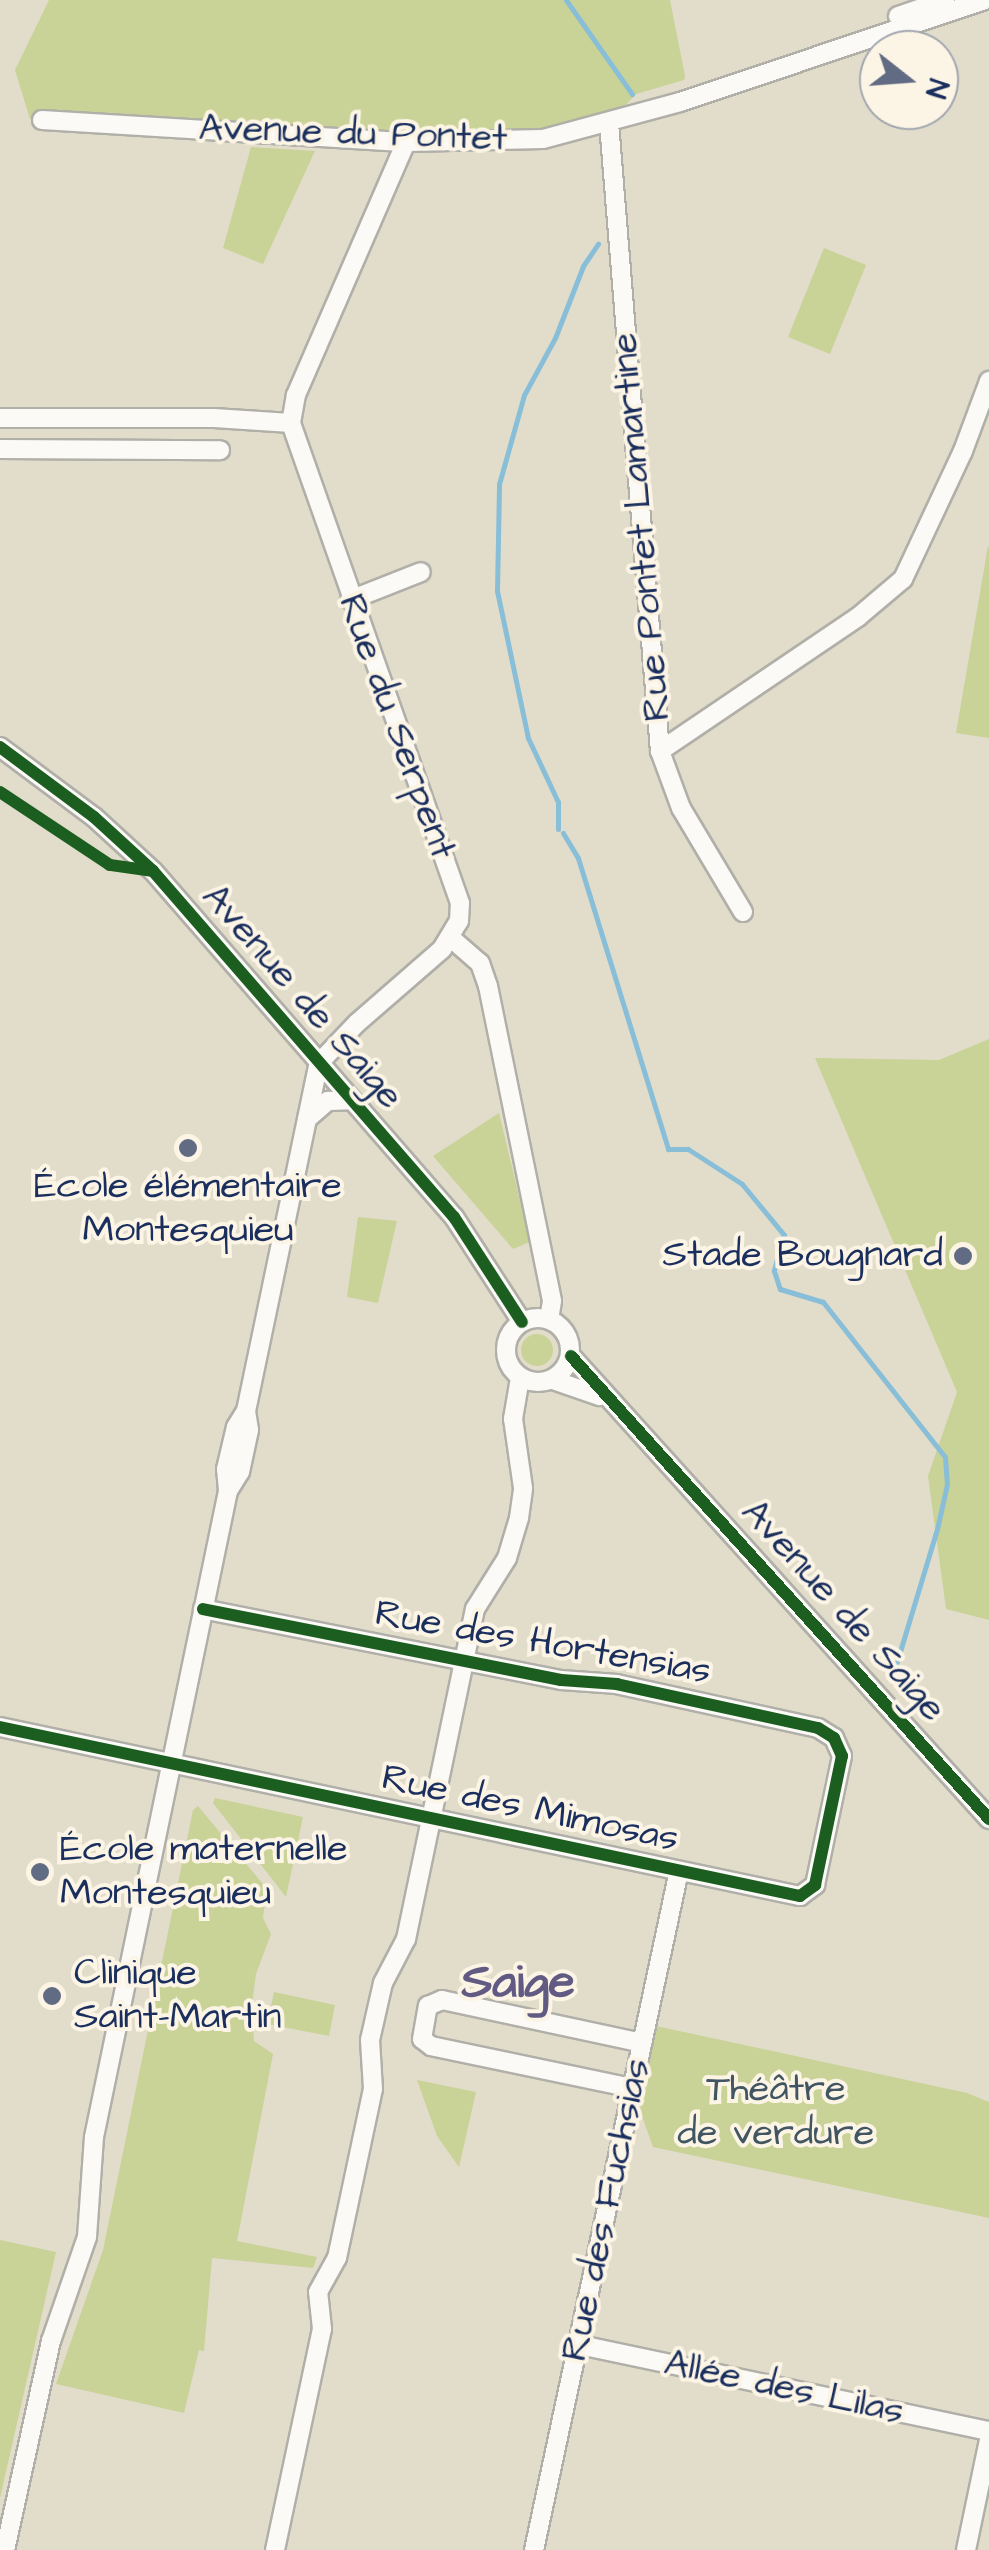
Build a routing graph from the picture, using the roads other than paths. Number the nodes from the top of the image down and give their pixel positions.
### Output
1 (944, 0) edge
2 (984, 0) edge
3 (659, 104) junction
4 (42, 120) dead end
5 (609, 122) junction
6 (406, 142) junction
7 (989, 381) edge
8 (0, 418) edge
9 (290, 423) junction
10 (0, 450) edge
11 (220, 450) dead end
12 (421, 572) dead end
13 (350, 600) junction
14 (0, 748) edge
15 (660, 751) junction
16 (743, 912) dead end
17 (452, 939) junction
18 (319, 1063) junction
19 (352, 1100) junction
20 (307, 1120) junction
21 (549, 1319) junction
22 (522, 1322) junction
23 (571, 1356) junction
24 (520, 1378) junction
25 (553, 1380) junction
26 (604, 1398) junction
27 (203, 1609) junction
28 (464, 1660) junction
29 (0, 1727) edge
30 (173, 1764) junction
31 (989, 1819) edge
32 (430, 1820) junction
33 (826, 1829) joint
34 (679, 1871) junction
35 (642, 2044) junction
36 (632, 2088) junction
37 (580, 2345) junction
38 (989, 2431) edge
39 (989, 2440) edge
40 (5, 2550) edge
41 (275, 2550) edge
42 (534, 2550) edge
43 (966, 2550) edge

1 - 3 street, Avenue du Pontet
2 - 3 street, Avenue du Pontet
3 - 5 street, Avenue du Pontet
4 - 6 street, Avenue du Pontet
5 - 6 street, Avenue du Pontet
5 - 15 street, Rue Pontet Lamartine
6 - 9 street
7 - 15 street
8 - 9 street
9 - 13 street, Rue du Serpent
10 - 11 street
12 - 13 street
13 - 17 street, Rue du Serpent
14 - 18 street, Avenue de Saige
15 - 16 street, Rue Pontet Lamartine
17 - 18 street
17 - 21 street
18 - 19 street, Avenue de Saige
18 - 20 street
19 - 20 street
19 - 22 street, Avenue de Saige
20 - 27 street
21 - 22 street
21 - 23 street, Avenue de Saige
22 - 24 street
23 - 25 street
23 - 26 street, Avenue de Saige
24 - 25 street, Avenue de Saige
24 - 28 street
25 - 26 street, Avenue de Saige
26 - 31 street, Avenue de Saige
27 - 28 street, Rue des Hortensias
27 - 30 street
28 - 32 street
28 - 33 street, Rue des Hortensias
29 - 30 street, Rue des Mimosas
30 - 32 street, Rue des Mimosas
30 - 40 street
32 - 34 street, Rue des Mimosas
32 - 41 street
33 - 34 street, Rue des Mimosas
34 - 35 street, Rue des Fuchsias
35 - 36 street, Rue des Fuchsias
35 - 36 street
36 - 37 street, Rue des Fuchsias
37 - 38 street, Allée des Lilas
37 - 42 street, Rue des Fuchsias
39 - 43 street

